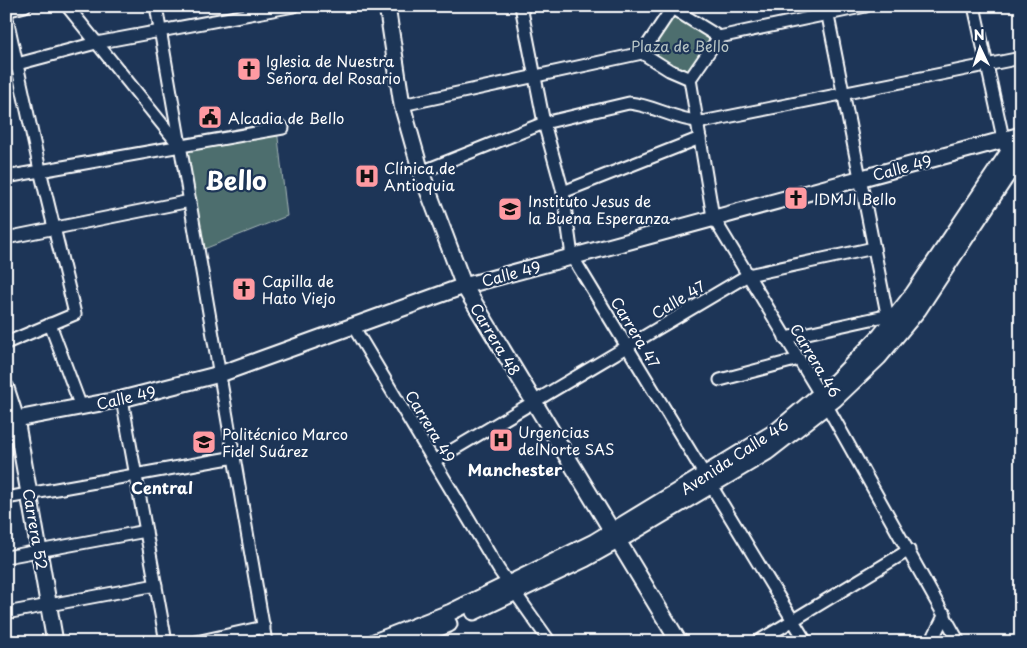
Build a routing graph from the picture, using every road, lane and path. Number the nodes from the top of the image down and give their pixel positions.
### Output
1 (25, 6) edge
2 (67, 6) edge
3 (156, 6) edge
4 (294, 6) edge
5 (387, 6) edge
6 (521, 6) edge
7 (866, 6) edge
8 (974, 6) edge
9 (672, 7) edge
10 (271, 8) edge
11 (826, 10) edge
12 (6, 13) edge
13 (160, 32) junction
14 (719, 37) junction
15 (96, 43) junction
16 (642, 53) junction
17 (1021, 58) edge
18 (12, 65) edge
19 (987, 66) junction
20 (535, 76) junction
21 (690, 79) junction
22 (843, 94) junction
23 (402, 105) junction
24 (697, 122) junction
25 (544, 123) junction
26 (283, 128) dead end
27 (1020, 135) edge
28 (700, 138) junction
29 (180, 146) junction
30 (1010, 149) edge
31 (40, 170) junction
32 (421, 172) junction
33 (6, 177) edge
34 (860, 178) junction
35 (563, 192) junction
36 (190, 201) junction
37 (713, 217) junction
38 (54, 228) junction
39 (6, 238) edge
40 (874, 248) junction
41 (572, 256) junction
42 (748, 275) junction
43 (464, 286) junction
44 (892, 318) junction
45 (50, 324) junction
46 (353, 326) junction
47 (786, 338) junction
48 (6, 343) edge
49 (627, 347) junction
50 (799, 359) junction
51 (220, 374) junction
52 (720, 380) dead end
53 (6, 388) edge
54 (122, 399) junction
55 (823, 400) junction
56 (534, 402) junction
57 (81, 407) junction
58 (11, 420) edge
59 (235, 457) junction
60 (434, 461) junction
61 (136, 475) junction
62 (708, 480) junction
63 (30, 494) junction
64 (6, 498) edge
65 (146, 531) junction
66 (616, 535) junction
67 (909, 550) junction
68 (40, 551) junction
69 (6, 557) edge
70 (156, 585) junction
71 (512, 588) junction
72 (49, 605) junction
73 (6, 613) edge
74 (945, 614) junction
75 (793, 620) junction
76 (264, 627) junction
77 (55, 642) edge
78 (166, 642) edge
79 (196, 642) edge
80 (266, 642) edge
81 (374, 642) edge
82 (405, 642) edge
83 (550, 642) edge
84 (679, 642) edge
85 (758, 642) edge
86 (806, 642) edge
87 (931, 642) edge
88 (959, 642) edge

1 - 12 street
2 - 15 street
3 - 13 street
4 - 10 street
5 - 23 main road, Carrera 48
6 - 20 street, Carrera 47
7 - 11 street
8 - 19 street
9 - 14 street
9 - 16 street
10 - 13 street
11 - 14 street
11 - 22 street
12 - 18 street
13 - 15 street
13 - 29 street
14 - 21 street
15 - 18 street
15 - 29 street
16 - 20 street
16 - 21 street
17 - 19 street
18 - 31 street
19 - 22 street
19 - 30 street
20 - 23 street
20 - 25 street, Carrera 47
21 - 24 street, Carrera 46
22 - 24 street
22 - 34 street
23 - 32 main road, Carrera 48
24 - 25 street
24 - 28 street, Carrera 46
25 - 32 street
25 - 35 street, Carrera 47
26 - 29 street
27 - 30 main road, Calle 49
28 - 35 street
28 - 37 street, Carrera 46
29 - 31 street
29 - 36 street
30 - 34 main road, Calle 49
30 - 44 main road, Avenida Calle 46
30 - 55 main road, Avenida Calle 46
31 - 33 street
31 - 38 street
32 - 43 main road, Carrera 48
34 - 37 main road, Calle 49
34 - 40 street
35 - 41 street, Carrera 47
36 - 38 street
36 - 51 street
37 - 41 main road, Calle 49
37 - 42 street, Carrera 46
38 - 39 street
38 - 45 street
40 - 42 street, Calle 47
40 - 44 street
41 - 43 main road, Calle 49
41 - 49 street, Carrera 47
42 - 47 street, Carrera 46
42 - 49 street, Calle 47
43 - 46 main road, Calle 49
43 - 56 main road, Carrera 48
44 - 47 street
44 - 55 main road, Avenida Calle 46
45 - 48 street
45 - 57 street
46 - 51 main road, Calle 49
46 - 60 street, Carrera 49
47 - 50 street, Carrera 46
49 - 56 street, Calle 47
49 - 62 street, Carrera 47
50 - 52 street
50 - 55 street, Carrera 46
51 - 54 main road, Calle 49
51 - 59 street
53 - 58 main road, Carrera 52
54 - 57 main road, Calle 49
54 - 61 street
55 - 62 main road, Avenida Calle 46
55 - 67 street, Carrera 46
56 - 60 street, Calle 47
56 - 66 main road, Carrera 48
57 - 58 main road, Calle 49
58 - 63 main road, Carrera 52
59 - 61 street
59 - 76 street
60 - 71 street, Carrera 49
61 - 63 street
61 - 65 street
62 - 66 main road, Avenida Calle 46
62 - 75 street, Carrera 47
63 - 64 street
63 - 68 main road, Carrera 52
65 - 68 street
65 - 70 street
66 - 71 main road, Avenida Calle 46
66 - 84 main road, Carrera 48
67 - 74 street, Carrera 46
67 - 75 street
68 - 69 street
68 - 72 main road, Carrera 52
70 - 72 street
70 - 78 street
71 - 81 main road, Avenida Calle 46
71 - 82 main road, Avenida Calle 46
71 - 83 street, Carrera 49
72 - 73 street
72 - 77 main road, Carrera 52
74 - 87 street
74 - 88 street, Carrera 46
75 - 85 street
75 - 86 street, Carrera 47
76 - 79 street
76 - 80 street

